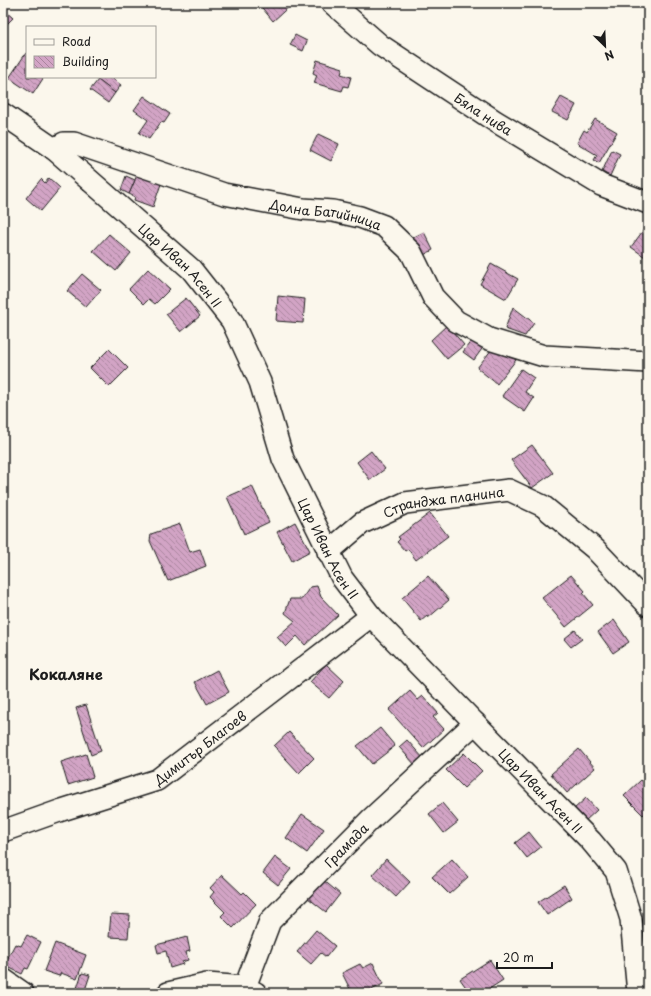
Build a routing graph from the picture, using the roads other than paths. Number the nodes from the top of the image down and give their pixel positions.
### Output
1 (332, 3) edge
2 (3, 114) edge
3 (54, 149) junction
4 (648, 203) edge
5 (648, 362) edge
6 (328, 552) junction
7 (648, 605) edge
8 (371, 616) junction
9 (475, 724) junction
10 (3, 831) edge
11 (3, 979) edge
12 (250, 990) edge
13 (23, 993) edge
14 (168, 993) edge
15 (638, 993) edge

1 - 4 street, Бяла нива
2 - 3 street, Цар Иван Асен II
3 - 5 street, Долна Батийница
3 - 6 street, Цар Иван Асен II
6 - 7 street, Странджа планина
6 - 8 street, Цар Иван Асен II
8 - 9 street, Цар Иван Асен II
8 - 10 street, Димитър Благоев
9 - 12 street, Грамада
9 - 15 street, Цар Иван Асен II
11 - 13 street
12 - 14 street

